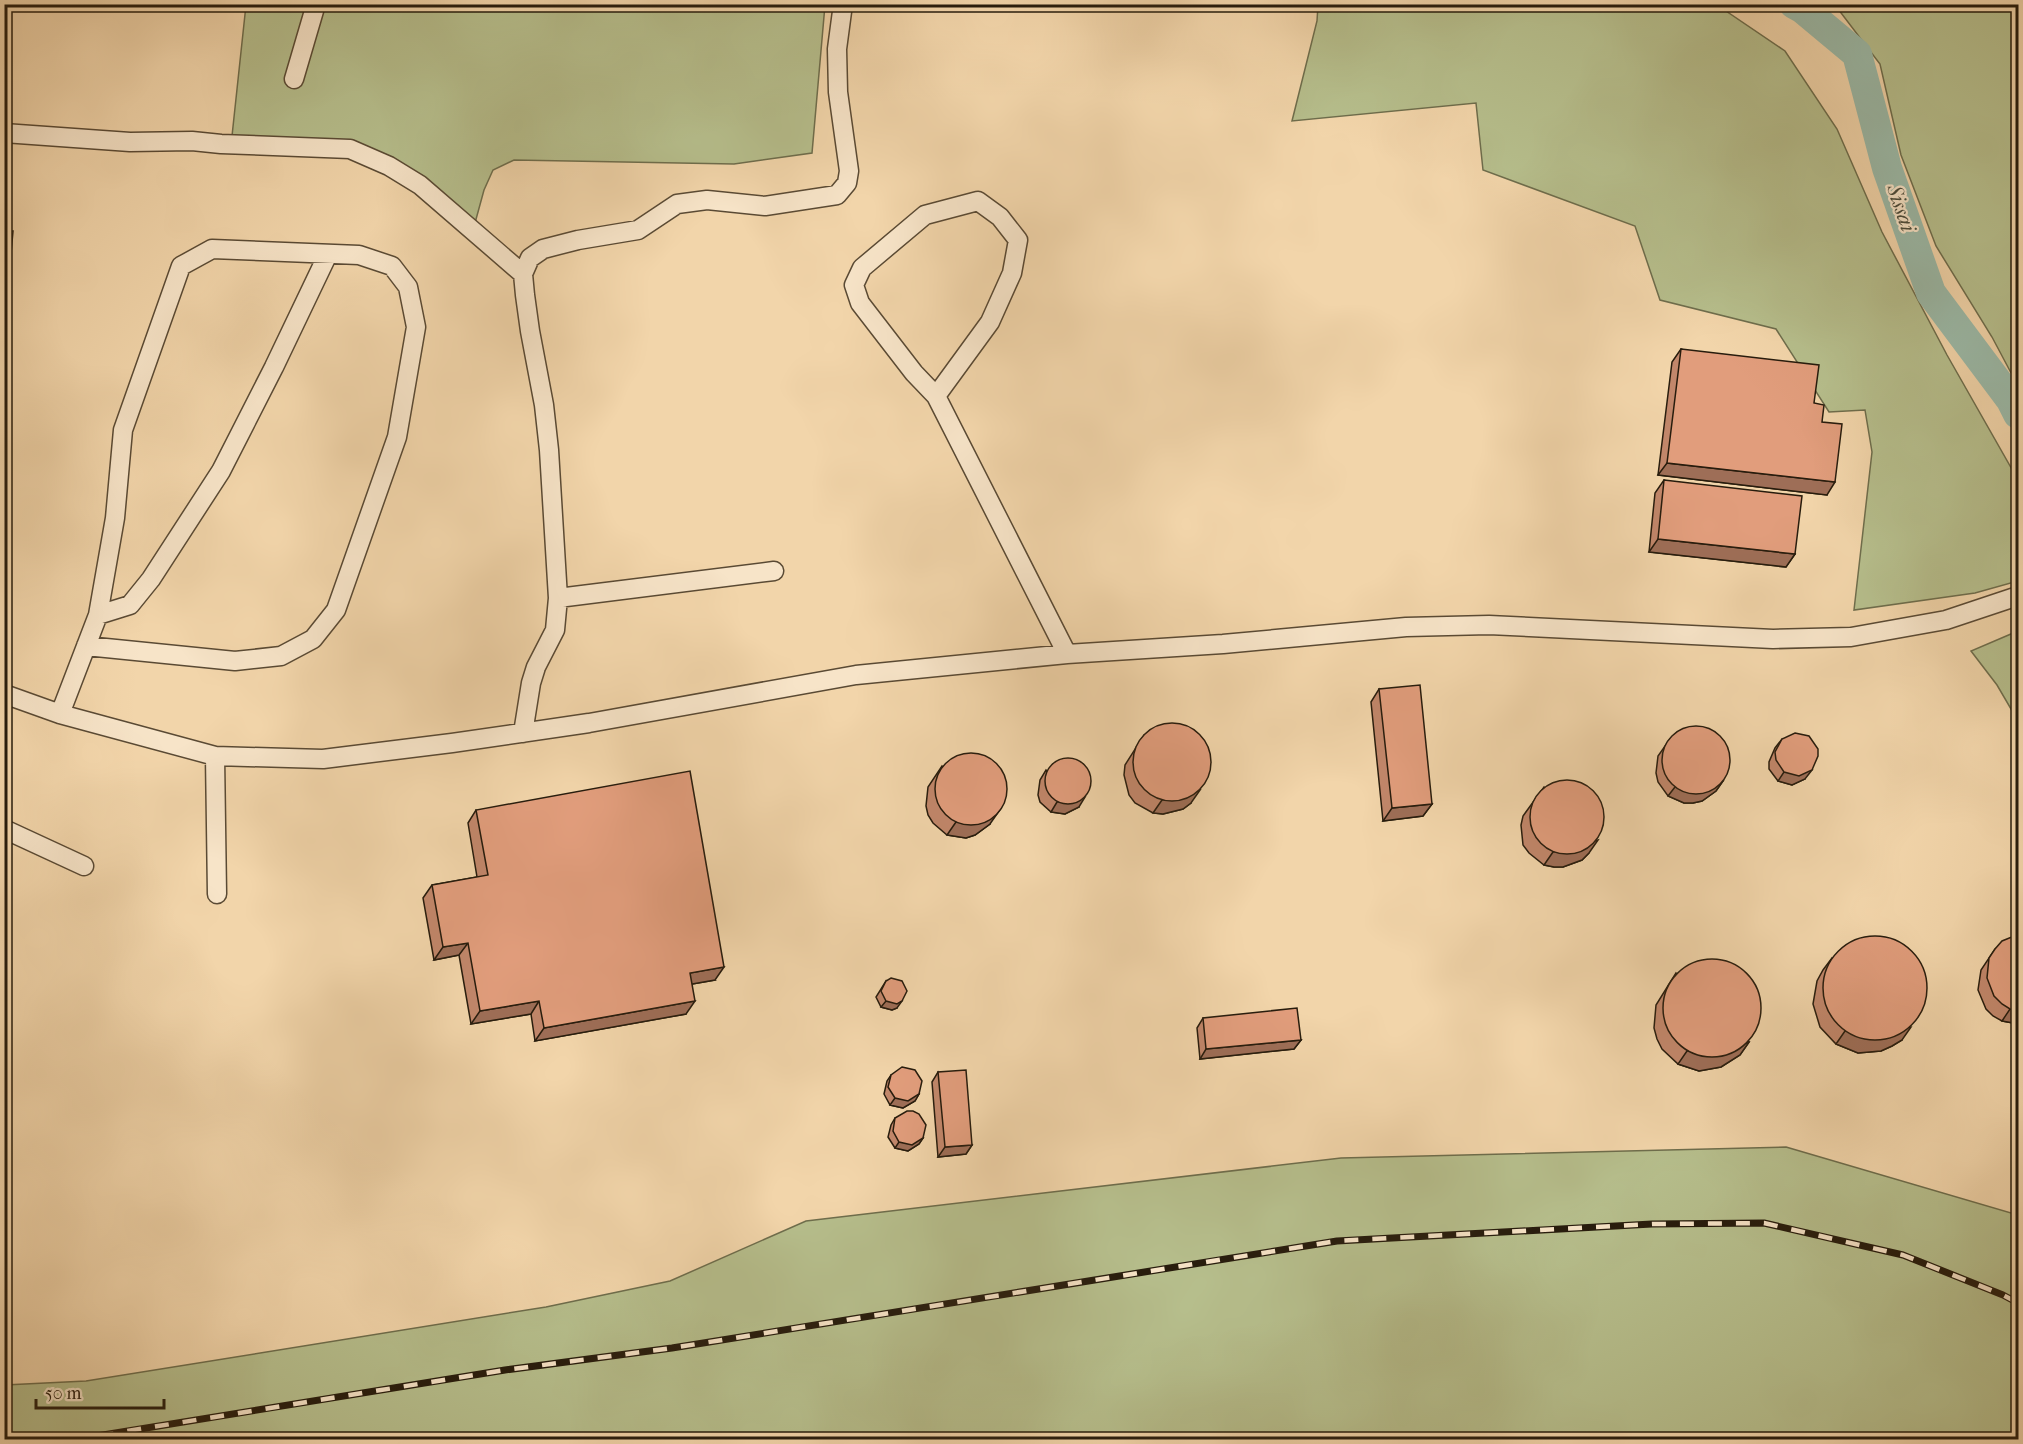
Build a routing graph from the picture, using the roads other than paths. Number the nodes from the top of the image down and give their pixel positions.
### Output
1 (316, 4) edge
2 (843, 4) edge
3 (294, 79) dead end
4 (4, 133) edge
5 (328, 254) junction
6 (523, 274) junction
7 (936, 396) junction
8 (774, 571) dead end
9 (2019, 596) edge
10 (558, 598) junction
11 (98, 615) junction
12 (86, 645) junction
13 (1067, 654) junction
14 (4, 694) edge
15 (60, 714) junction
16 (523, 733) junction
17 (215, 756) junction
18 (4, 829) edge
19 (84, 866) dead end
20 (217, 894) dead end

1 - 3 street
2 - 6 street
4 - 6 street
5 - 11 street
5 - 11 street
5 - 12 street
6 - 10 street
7 - 7 street
7 - 13 street
8 - 10 street
9 - 13 street
10 - 16 street
11 - 12 street
12 - 15 street
13 - 16 street
14 - 15 street
15 - 17 street
16 - 17 street
17 - 20 street
18 - 19 street

